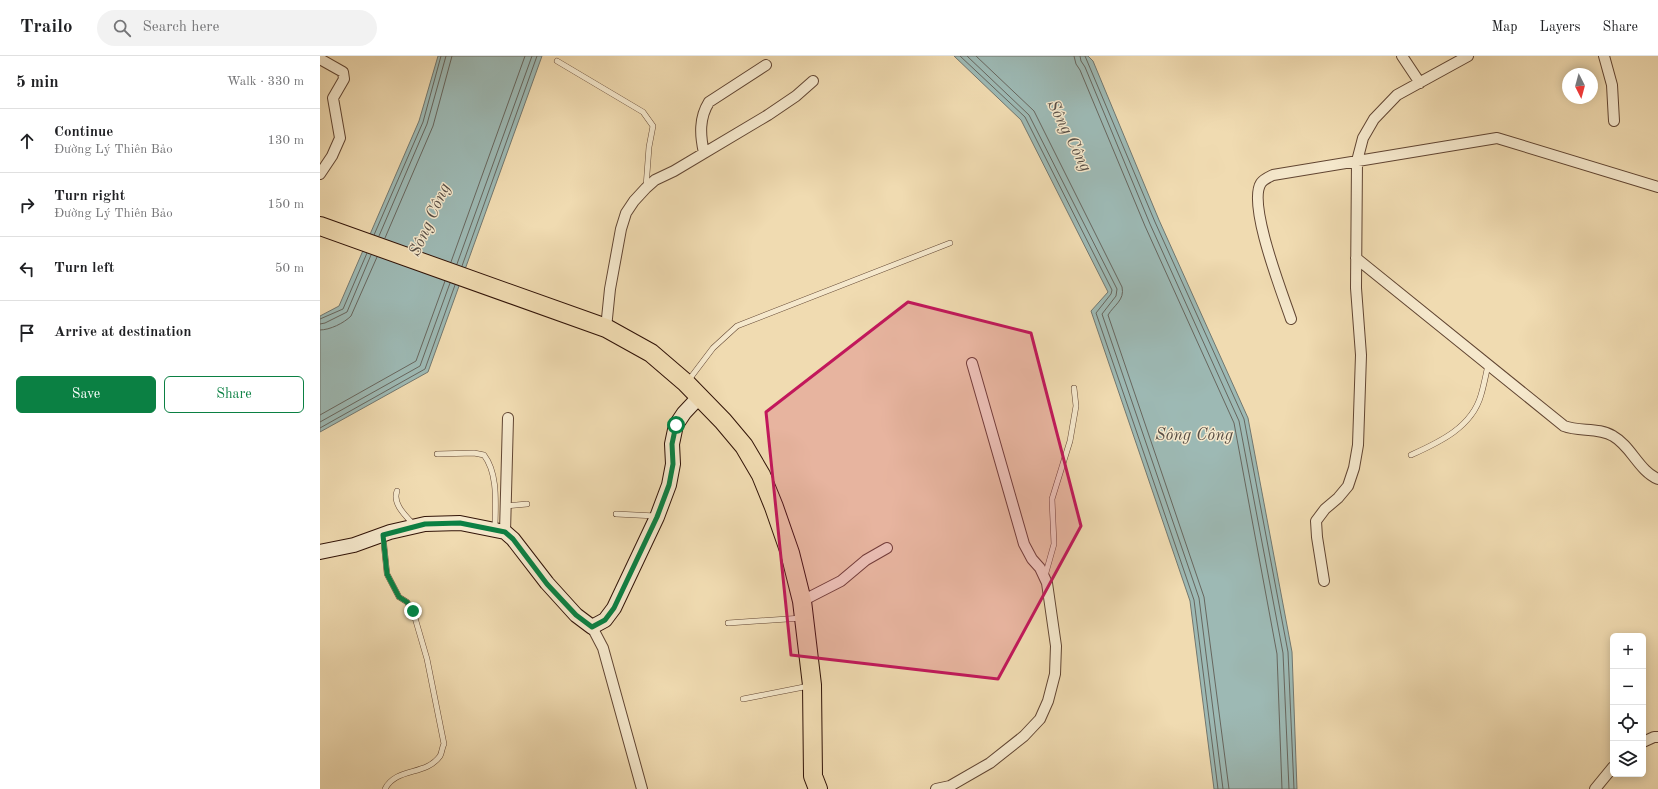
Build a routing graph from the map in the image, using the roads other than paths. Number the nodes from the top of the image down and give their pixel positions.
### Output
1 (1402, 56) edge
2 (1468, 56) edge
3 (1604, 56) edge
4 (320, 59) edge
5 (556, 62) dead end
6 (766, 64) dead end
7 (813, 81) dead end
8 (1420, 83) junction
9 (1614, 121) dead end
10 (704, 153) junction
11 (1357, 161) junction
12 (320, 174) edge
13 (1658, 187) edge
14 (646, 188) junction
15 (328, 229) edge
16 (950, 243) dead end
17 (1356, 258) junction
18 (1291, 319) dead end
19 (606, 328) junction
20 (972, 363) dead end
21 (1488, 364) junction
22 (686, 383) junction
23 (1074, 388) dead end
24 (700, 396) junction
25 (508, 418) dead end
26 (437, 454) dead end
27 (1411, 455) dead end
28 (1658, 479) edge
29 (397, 491) dead end
30 (527, 504) dead end
31 (506, 506) junction
32 (616, 514) dead end
33 (657, 517) junction
34 (416, 527) junction
35 (500, 531) junction
36 (383, 535) junction
37 (887, 548) dead end
38 (320, 552) edge
39 (1044, 577) junction
40 (1324, 581) dead end
41 (803, 610) junction
42 (728, 623) dead end
43 (592, 627) junction
44 (812, 685) junction
45 (743, 699) dead end
46 (1658, 737) edge
47 (1645, 741) edge
48 (1610, 771) edge
49 (813, 785) edge
50 (385, 789) edge
51 (642, 789) edge
52 (936, 789) edge
53 (1595, 789) edge

1 - 8 street
2 - 8 street
3 - 9 street
4 - 12 street
5 - 14 lane
6 - 10 street
7 - 10 street
8 - 11 street
10 - 14 street
11 - 13 street
11 - 17 street
11 - 18 street
14 - 19 street
15 - 19 highway
16 - 22 lane
17 - 21 street
17 - 40 street
19 - 22 highway
20 - 39 street
21 - 27 lane
21 - 28 street
22 - 24 highway
23 - 39 lane
24 - 33 main road
24 - 41 highway
25 - 31 street
26 - 35 lane
29 - 34 lane
30 - 31 lane
31 - 35 street
32 - 33 lane
33 - 43 main road
34 - 35 main road
34 - 36 main road
35 - 43 main road
36 - 38 main road
36 - 50 lane
37 - 41 street
39 - 52 street
41 - 42 lane
41 - 44 highway
43 - 51 street
44 - 45 lane
44 - 49 highway
46 - 47 street
48 - 53 street

